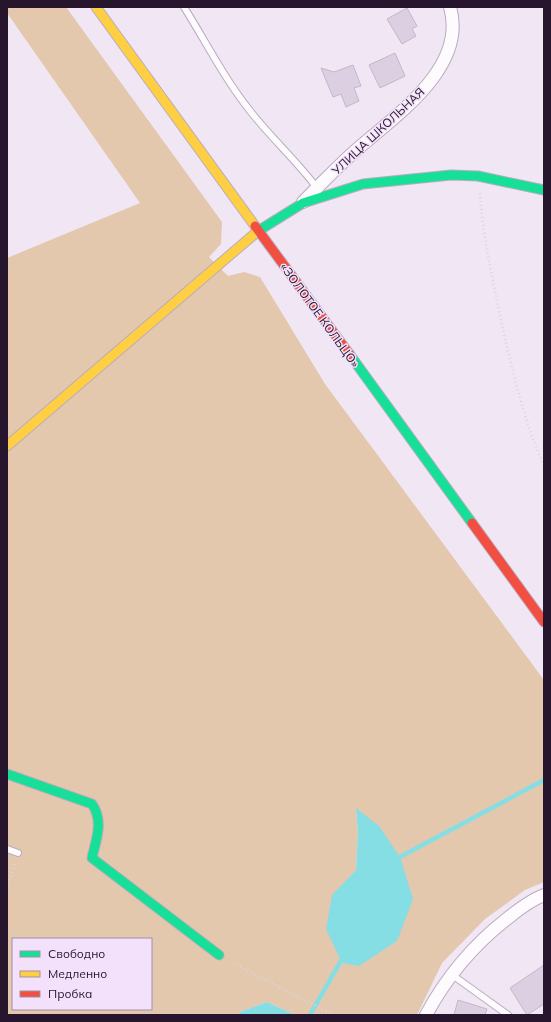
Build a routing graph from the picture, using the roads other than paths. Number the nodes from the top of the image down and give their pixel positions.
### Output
1 (96, 7) edge
2 (184, 7) edge
3 (450, 7) edge
4 (317, 188) junction
5 (544, 190) edge
6 (303, 203) junction
7 (258, 230) junction
8 (7, 446) edge
9 (544, 622) edge
10 (7, 774) edge
11 (7, 849) edge
12 (18, 853) road end
13 (544, 895) edge
14 (218, 955) road end
15 (451, 974) junction
16 (426, 1015) edge
17 (508, 1015) edge

1 - 7 main road, «ЗОЛОТОЕ КОЛЬЦО»
2 - 4 lane
3 - 4 street, УЛИЦА ШКОЛЬНАЯ
4 - 6 street, УЛИЦА ШКОЛЬНАЯ
5 - 6 main road
6 - 7 main road
7 - 8 main road
7 - 9 main road, «ЗОЛОТОЕ КОЛЬЦО»
10 - 14 main road
11 - 12 lane
13 - 15 street
15 - 16 street
15 - 17 lane

